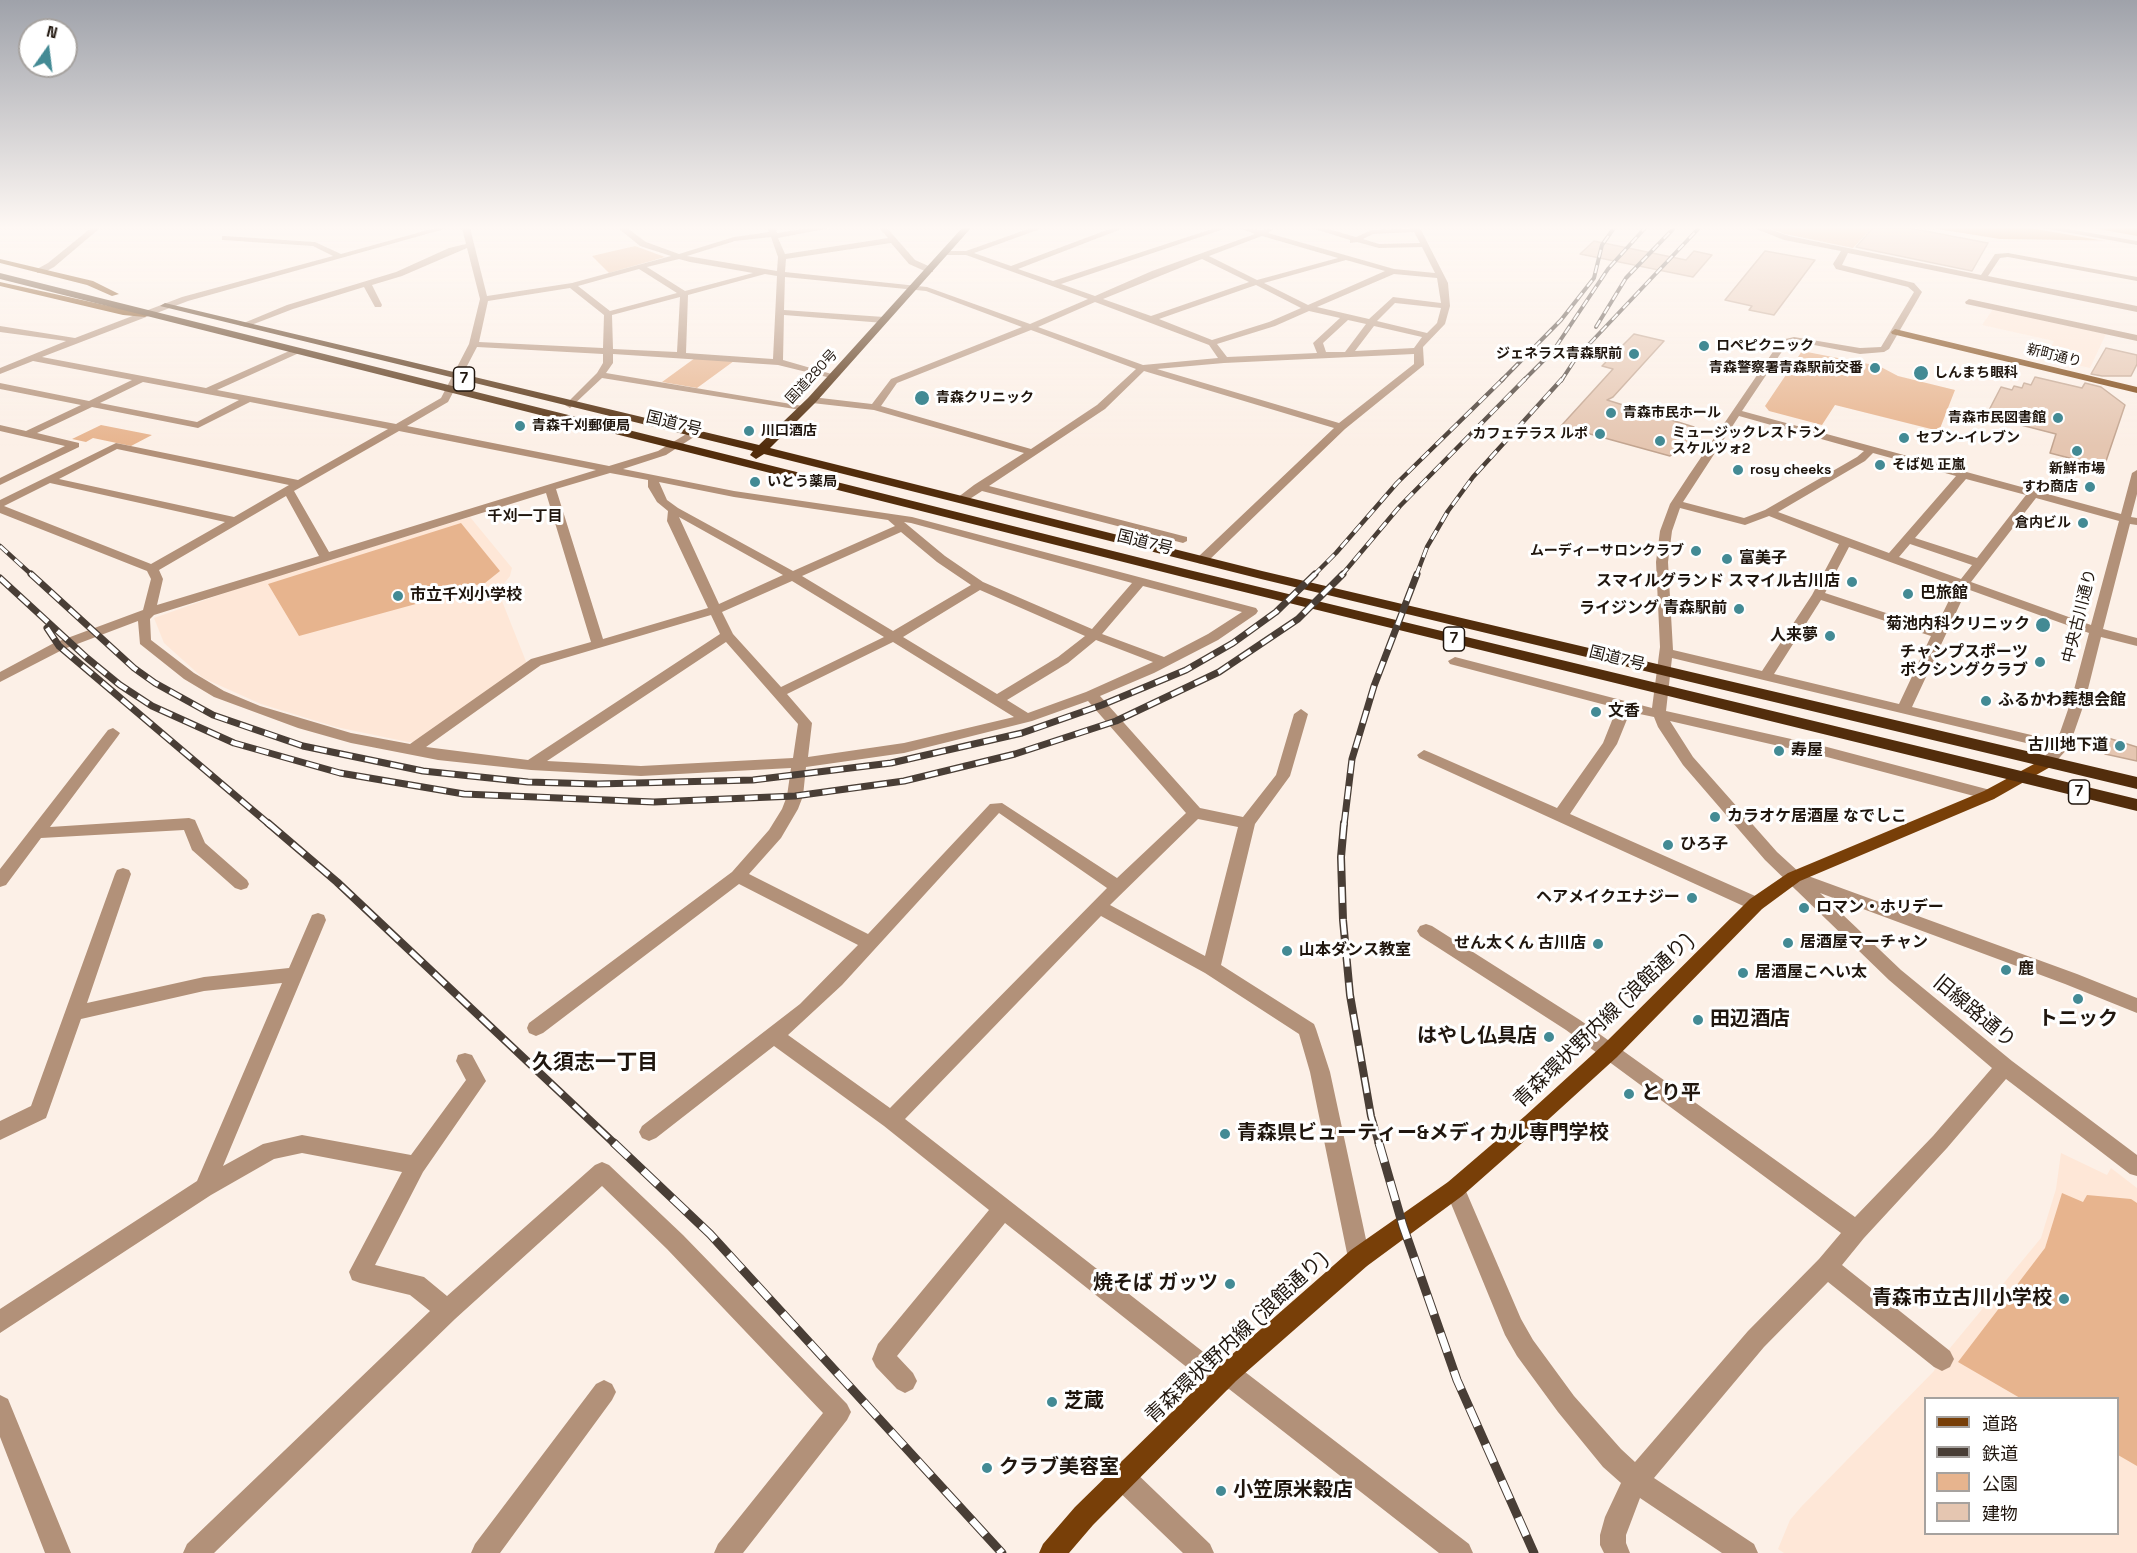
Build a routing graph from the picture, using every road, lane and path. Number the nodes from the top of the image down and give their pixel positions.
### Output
1 (94, 300) edge
2 (142, 300) edge
3 (185, 300) edge
4 (312, 300) edge
5 (376, 300) edge
6 (484, 300) edge
7 (591, 300) edge
8 (659, 300) edge
9 (684, 300) edge
10 (781, 300) edge
11 (902, 300) edge
12 (958, 300) edge
13 (1094, 300) edge
14 (1101, 300) edge
15 (1201, 300) edge
16 (1294, 300) edge
17 (1325, 300) edge
18 (1393, 300) edge
19 (1397, 300) edge
20 (1446, 300) edge
21 (1913, 300) edge
22 (2095, 300) edge
23 (1969, 302) dead end
24 (378, 305) dead end
25 (165, 306) junction
26 (1446, 306) junction
27 (1308, 308) junction
28 (2137, 309) edge
29 (780, 312) junction
30 (145, 314) junction
31 (608, 314) junction
32 (1346, 317) junction
33 (1151, 319) junction
34 (884, 320) junction
35 (1371, 323) junction
36 (243, 325) junction
37 (1033, 326) junction
38 (0, 329) edge
39 (1895, 332) junction
40 (1430, 336) junction
41 (2137, 338) edge
42 (75, 340) junction
43 (1212, 343) junction
44 (474, 344) junction
45 (296, 351) junction
46 (607, 351) junction
47 (1418, 351) junction
48 (1348, 354) junction
49 (681, 355) junction
50 (1323, 356) junction
51 (31, 358) junction
52 (1224, 360) junction
53 (778, 362) junction
54 (1142, 368) junction
55 (0, 371) edge
56 (600, 375) junction
57 (457, 377) junction
58 (832, 377) junction
59 (142, 379) junction
60 (0, 386) edge
61 (450, 390) junction
62 (2137, 390) edge
63 (207, 391) junction
64 (249, 399) junction
65 (812, 400) junction
66 (89, 404) junction
67 (570, 405) junction
68 (875, 407) junction
69 (803, 409) junction
70 (1738, 412) junction
71 (396, 427) junction
72 (1341, 427) junction
73 (0, 428) edge
74 (693, 433) junction
75 (28, 434) junction
76 (676, 445) junction
77 (1871, 449) junction
78 (764, 450) junction
79 (1032, 452) junction
80 (747, 462) junction
81 (611, 470) junction
82 (1964, 474) junction
83 (653, 479) junction
84 (49, 480) junction
85 (0, 482) edge
86 (2136, 482) edge
87 (299, 484) junction
88 (978, 487) junction
89 (550, 488) junction
90 (288, 490) junction
91 (2034, 494) junction
92 (892, 499) junction
93 (961, 500) junction
94 (0, 504) edge
95 (1676, 504) junction
96 (0, 509) edge
97 (674, 510) junction
98 (1769, 512) junction
99 (875, 514) junction
100 (891, 517) junction
101 (236, 520) junction
102 (2131, 520) edge
103 (902, 526) junction
104 (1183, 539) dead end
105 (1907, 539) junction
106 (1846, 542) junction
107 (325, 556) junction
108 (1891, 558) junction
109 (1202, 560) junction
110 (1980, 563) junction
111 (152, 568) junction
112 (793, 576) junction
113 (1140, 581) junction
114 (1963, 584) junction
115 (979, 585) junction
116 (1818, 595) junction
117 (713, 611) junction
118 (149, 612) junction
119 (2095, 631) junction
120 (727, 635) junction
121 (1094, 635) junction
122 (1940, 635) junction
123 (893, 637) junction
124 (2137, 642) edge
125 (598, 644) junction
126 (1667, 653) junction
127 (1455, 661) dead end
128 (1166, 662) junction
129 (1767, 675) junction
130 (0, 678) edge
131 (778, 693) junction
132 (1091, 695) junction
133 (998, 699) junction
134 (1625, 706) junction
135 (1904, 708) junction
136 (1659, 712) junction
137 (1301, 714) dead end
138 (1027, 718) junction
139 (113, 733) dead end
140 (2062, 747) junction
141 (413, 749) junction
142 (1424, 755) dead end
143 (798, 761) junction
144 (2047, 762) junction
145 (531, 765) junction
146 (2020, 778) junction
147 (2137, 783) edge
148 (1989, 795) junction
149 (2137, 806) edge
150 (1195, 813) junction
151 (1560, 816) junction
152 (1247, 823) junction
153 (38, 833) junction
154 (123, 874) dead end
155 (738, 876) junction
156 (1794, 877) junction
157 (0, 881) edge
158 (241, 884) dead end
159 (1118, 887) junction
160 (1756, 903) junction
161 (1099, 907) junction
162 (318, 920) dead end
163 (1426, 931) dead end
164 (870, 943) junction
165 (1211, 968) junction
166 (295, 975) junction
167 (2137, 1006) edge
168 (74, 1013) junction
169 (536, 1028) dead end
170 (774, 1035) junction
171 (1610, 1051) junction
172 (465, 1061) dead end
173 (2005, 1067) junction
174 (891, 1120) junction
175 (0, 1131) edge
176 (649, 1131) dead end
177 (416, 1165) junction
178 (2137, 1167) edge
179 (204, 1188) junction
180 (1455, 1189) junction
181 (1004, 1208) junction
182 (1856, 1231) junction
183 (1359, 1258) junction
184 (1827, 1267) junction
185 (447, 1311) junction
186 (0, 1322) edge
187 (1941, 1359) dead end
188 (1224, 1376) junction
189 (905, 1381) dead end
190 (604, 1392) dead end
191 (0, 1407) edge
192 (1122, 1477) junction
193 (1636, 1480) junction
194 (58, 1553) edge
195 (196, 1553) edge
196 (484, 1553) edge
197 (727, 1553) edge
198 (1052, 1553) edge
199 (1201, 1553) edge
200 (1460, 1553) edge
201 (1617, 1553) edge
202 (1745, 1553) edge

1 - 30 highway, 7
2 - 25 highway, 7
3 - 25 street
4 - 36 street
5 - 24 street
6 - 44 street
7 - 31 street
8 - 31 street
9 - 49 street
10 - 29 street
11 - 34 highway, 国道280号
12 - 37 street
13 - 37 street
14 - 33 street
15 - 33 street
16 - 27 street
17 - 27 street
18 - 35 street
19 - 26 street
20 - 26 street
21 - 39 street
22 - 28 street
23 - 41 street
25 - 30 street
25 - 36 highway, 国道7号 / 7
26 - 40 street
27 - 32 street
27 - 43 street
29 - 34 street
29 - 53 street
30 - 42 street
30 - 45 highway, 国道7号 / 7
31 - 46 street
32 - 35 street
32 - 50 street
33 - 43 street
34 - 58 highway, 国道280号
35 - 40 street
35 - 48 street
36 - 57 highway, 国道7号 / 7
37 - 54 street
37 - 68 street
38 - 42 street
39 - 62 main road, 新町通り
39 - 70 street
40 - 47 street
42 - 51 street
43 - 52 street
44 - 46 street
44 - 57 street
45 - 61 highway, 国道7号 / 7
45 - 63 street
46 - 49 street
46 - 56 street
47 - 48 street
47 - 72 street
48 - 50 street
49 - 53 street
50 - 52 street
51 - 55 street
51 - 59 street
52 - 54 street
53 - 58 street
54 - 72 street
54 - 79 street
56 - 67 street
56 - 69 street
57 - 61 street
57 - 67 highway, 国道7号 / 7
58 - 65 highway, 国道280号
59 - 63 street
59 - 66 street
60 - 66 street
61 - 71 street
61 - 76 highway, 国道7号 / 7
63 - 64 street
64 - 66 street
64 - 71 street
65 - 68 street
65 - 69 highway, 国道280号
66 - 75 street
67 - 74 highway, 国道7号 / 7
68 - 79 street
69 - 78 highway, 国道280号
70 - 77 street
70 - 95 street
71 - 81 street
71 - 87 street
72 - 109 street
73 - 75 street
74 - 76 street
74 - 78 highway, 国道7号 / 7
75 - 85 street
76 - 80 highway, 国道7号 / 7
76 - 81 street
77 - 82 street
77 - 98 street
78 - 80 highway, 国道280号
78 - 93 highway, 国道7号 / 7
79 - 88 street
80 - 92 highway, 国道7号 / 7
81 - 83 street
81 - 89 street
82 - 91 street
82 - 105 street
83 - 97 street
83 - 99 street
84 - 87 street
84 - 94 street
84 - 101 street
86 - 102 street, 中央古川通り
87 - 90 street
88 - 93 street
88 - 104 street
89 - 107 street
89 - 125 street
90 - 101 street
90 - 107 street
91 - 102 street
91 - 110 street
92 - 99 street
92 - 146 highway, 国道7号 / 7
93 - 109 highway, 国道7号 / 7
95 - 98 street
95 - 126 street
96 - 111 street
97 - 112 street
97 - 117 street
98 - 106 street
99 - 100 street
100 - 103 street
100 - 113 street
101 - 111 street
102 - 119 street, 中央古川通り
103 - 112 street
103 - 115 street
105 - 108 street
105 - 110 street
106 - 108 street
106 - 116 street
107 - 118 street
108 - 114 street
109 - 144 highway, 国道7号 / 7
110 - 114 street
111 - 118 street
112 - 117 street
112 - 123 street
113 - 121 street
113 - 128 street
114 - 119 street
114 - 122 street
115 - 121 street
115 - 123 street
116 - 122 street
116 - 129 street
117 - 120 street
117 - 125 street
118 - 130 street
118 - 141 street
119 - 124 street
119 - 140 street, 中央古川通り
120 - 131 street
120 - 145 street
121 - 128 street
121 - 133 street
122 - 135 street
123 - 131 street
123 - 133 street
125 - 141 street
126 - 129 street
126 - 136 street
127 - 134 street
128 - 132 street
129 - 135 street
131 - 143 street
132 - 138 street
132 - 150 street
133 - 138 street
134 - 136 street
134 - 151 street
135 - 140 street
136 - 148 street
136 - 156 street, 旧線路通り
137 - 152 street
138 - 143 street
139 - 153 street
140 - 144 street, 中央古川通り
141 - 145 street
142 - 151 street
143 - 145 street
143 - 155 street
144 - 146 main road, 青森環状野内線 (浪館通り)
144 - 147 highway, 国道7号 / 7
146 - 148 main road, 青森環状野内線 (浪館通り)
146 - 149 highway, 国道7号 / 7
148 - 156 main road, 青森環状野内線 (浪館通り)
150 - 152 street
150 - 159 street
151 - 160 street
152 - 165 street
153 - 157 street
153 - 158 street
154 - 168 street
155 - 164 street
155 - 169 street
156 - 160 main road, 青森環状野内線 (浪館通り)
156 - 167 street
156 - 173 street, 旧線路通り
159 - 161 street
159 - 164 street
160 - 171 main road, 青森環状野内線 (浪館通り)
161 - 165 street
161 - 174 street
162 - 166 street
163 - 171 street
164 - 170 street
165 - 183 street
166 - 168 street
166 - 179 street
168 - 175 street
170 - 174 street
170 - 176 street
171 - 180 main road, 青森環状野内線 (浪館通り)
171 - 182 street
172 - 177 street
173 - 178 street, 旧線路通り
173 - 182 street
174 - 181 street
177 - 179 street
177 - 185 street
179 - 186 street
180 - 183 main road, 青森環状野内線 (浪館通り)
180 - 193 street
181 - 188 street
181 - 189 street
182 - 184 street
183 - 188 main road, 青森環状野内線 (浪館通り)
184 - 187 street
184 - 193 street
185 - 195 street
185 - 197 street
188 - 192 main road, 青森環状野内線 (浪館通り)
188 - 200 street
190 - 196 street
191 - 194 street
192 - 198 main road, 青森環状野内線 (浪館通り)
192 - 199 street
193 - 201 street
193 - 202 street

